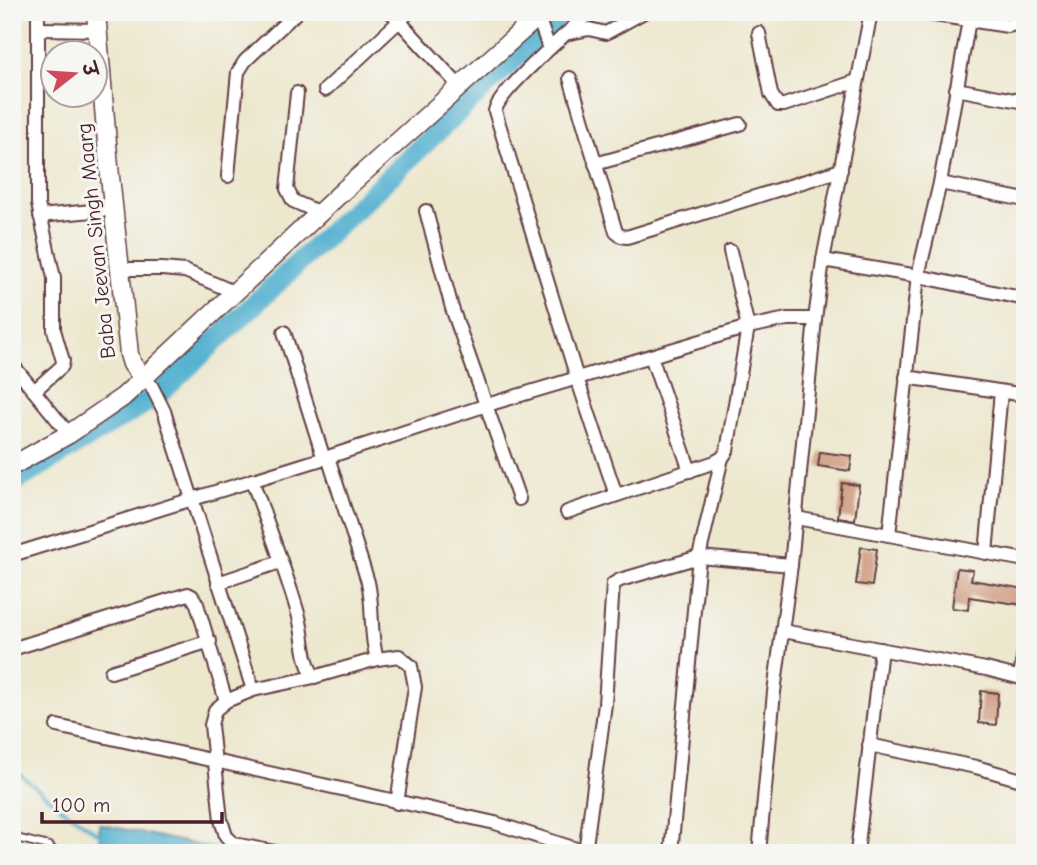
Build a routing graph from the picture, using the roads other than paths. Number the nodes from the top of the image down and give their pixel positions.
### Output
1 (38, 12) edge
2 (297, 12) edge
3 (590, 12) edge
4 (644, 12) edge
5 (871, 12) edge
6 (915, 12) edge
7 (1022, 12) edge
8 (400, 15) edge
9 (540, 18) edge
10 (969, 20) junction
11 (97, 21) edge
12 (38, 29) junction
13 (759, 33) dead end
14 (566, 34) junction
15 (548, 46) junction
16 (570, 78) dead end
17 (857, 81) junction
18 (460, 88) junction
19 (956, 89) junction
20 (325, 90) dead end
21 (297, 93) dead end
22 (1025, 102) edge
23 (740, 124) dead end
24 (595, 164) junction
25 (841, 170) junction
26 (228, 176) dead end
27 (940, 183) junction
28 (1025, 200) edge
29 (113, 209) junction
30 (426, 211) dead end
31 (320, 213) junction
32 (40, 216) junction
33 (730, 251) dead end
34 (823, 260) junction
35 (120, 269) junction
36 (918, 276) junction
37 (236, 293) junction
38 (1025, 299) edge
39 (815, 319) junction
40 (748, 327) junction
41 (285, 332) dead end
42 (651, 356) junction
43 (12, 364) edge
44 (906, 377) junction
45 (578, 378) junction
46 (147, 382) junction
47 (34, 391) junction
48 (1001, 392) junction
49 (1025, 395) edge
50 (487, 405) junction
51 (69, 434) junction
52 (326, 458) junction
53 (722, 458) junction
54 (13, 463) edge
55 (690, 471) junction
56 (252, 480) junction
57 (617, 495) junction
58 (519, 499) dead end
59 (191, 501) junction
60 (567, 512) dead end
61 (796, 518) junction
62 (889, 535) junction
63 (986, 554) junction
64 (12, 555) edge
65 (699, 557) junction
66 (1025, 560) edge
67 (280, 562) junction
68 (791, 565) junction
69 (218, 583) junction
70 (783, 631) junction
71 (236, 641) junction
72 (1025, 645) edge
73 (211, 646) junction
74 (12, 649) edge
75 (881, 649) junction
76 (377, 659) junction
77 (111, 673) dead end
78 (314, 677) junction
79 (1023, 678) edge
80 (253, 690) junction
81 (226, 701) junction
82 (57, 726) dead end
83 (869, 745) junction
84 (214, 762) junction
85 (1025, 781) edge
86 (397, 803) junction
87 (12, 837) edge
88 (587, 852) edge
89 (56, 853) edge
90 (280, 853) edge
91 (671, 853) edge
92 (759, 853) edge
93 (858, 853) edge

1 - 12 street
2 - 26 street
3 - 14 street
4 - 14 street
5 - 17 street
6 - 10 street
7 - 10 street
8 - 18 street
8 - 20 street
9 - 15 street
9 - 18 street
10 - 19 street
11 - 12 street
11 - 29 street, Baba Jeevan Singh Maarg
12 - 32 street
13 - 17 street
14 - 15 street
15 - 45 street
16 - 24 street
17 - 25 street
18 - 31 street
19 - 22 street
19 - 27 street
21 - 31 street
23 - 24 street
24 - 25 street
25 - 34 street
27 - 28 street
27 - 36 street
29 - 32 street
29 - 35 street, Baba Jeevan Singh Maarg
30 - 50 street
31 - 37 street
32 - 47 street
33 - 40 street
34 - 36 street
34 - 39 street
35 - 37 street
35 - 46 street, Baba Jeevan Singh Maarg
36 - 38 street
36 - 44 street
37 - 46 street
39 - 40 street
39 - 61 street
40 - 42 street
40 - 53 street
41 - 52 street
42 - 45 street
42 - 55 street
43 - 47 street
44 - 48 street
44 - 62 street
45 - 50 street
45 - 57 street
46 - 51 street
46 - 59 street
47 - 51 street
48 - 49 street
48 - 63 street
50 - 52 street
50 - 58 street
51 - 54 street
52 - 56 street
52 - 76 street
53 - 55 street
53 - 65 street
55 - 57 street
56 - 59 street
56 - 67 street
57 - 60 street
59 - 64 street
59 - 69 street
61 - 62 street
61 - 68 street
62 - 63 street
63 - 66 street
65 - 68 street
65 - 88 street
65 - 91 street
67 - 69 street
67 - 78 street
68 - 70 street
69 - 71 street
70 - 75 street
70 - 92 street
71 - 73 street
71 - 80 street
72 - 79 street
73 - 74 street
73 - 77 street
73 - 81 street
75 - 79 street
75 - 83 street
76 - 78 street
76 - 86 street
78 - 80 street
80 - 81 street
81 - 84 street
82 - 84 street
83 - 85 street
83 - 93 street
84 - 86 street
84 - 90 street
86 - 88 street
87 - 89 lane

